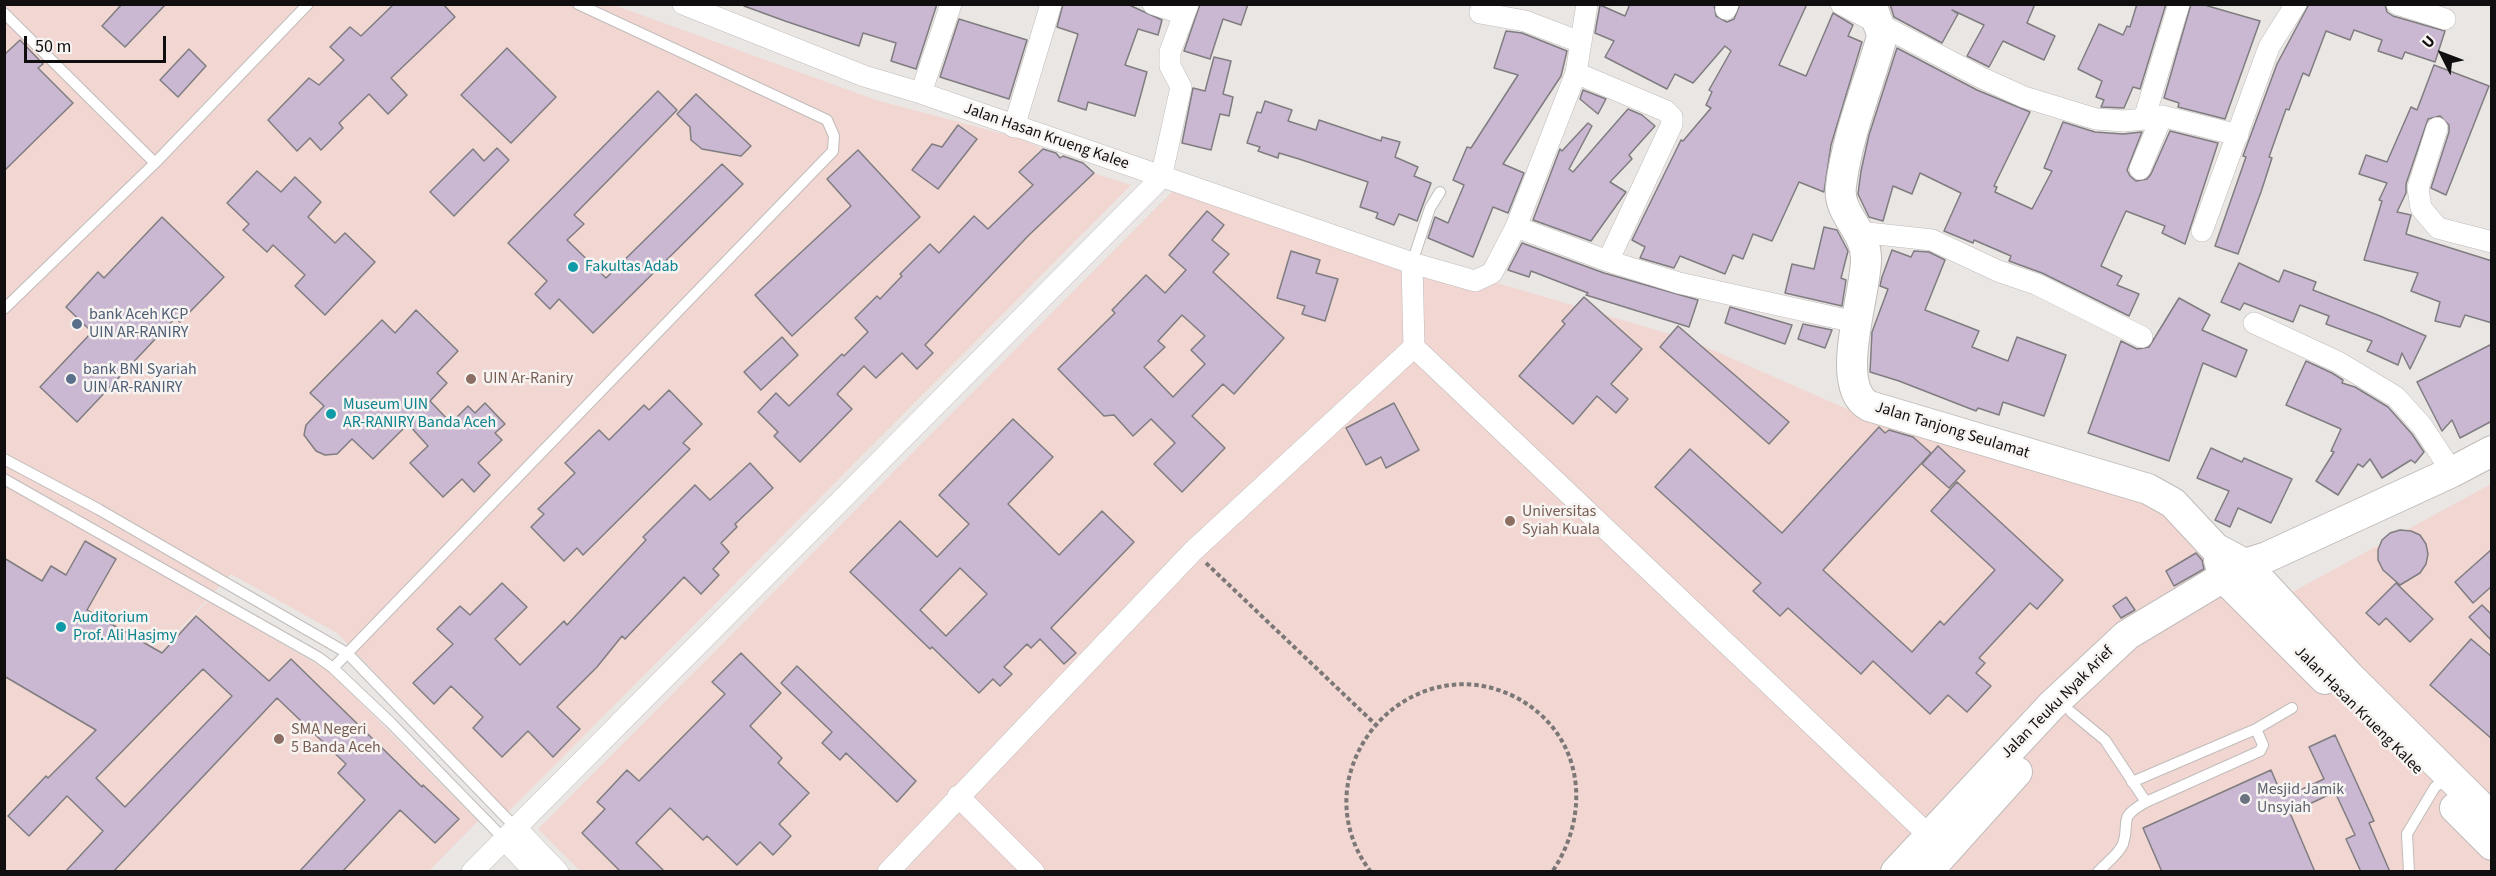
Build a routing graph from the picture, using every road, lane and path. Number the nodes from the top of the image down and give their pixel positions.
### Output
1 (308, 4) edge
2 (578, 4) edge
3 (683, 4) edge
4 (951, 4) edge
5 (1051, 4) edge
6 (1153, 4) edge
7 (1483, 4) edge
8 (1587, 4) edge
9 (1841, 4) edge
10 (2180, 4) edge
11 (2296, 4) edge
12 (2397, 4) edge
13 (1186, 10) edge
14 (4, 13) edge
15 (1874, 13) edge
16 (2445, 19) dead end
17 (1580, 42) junction
18 (1576, 73) junction
19 (921, 93) junction
20 (2153, 117) junction
21 (1014, 127) junction
22 (2437, 128) dead end
23 (2238, 135) junction
24 (155, 163) junction
25 (2140, 170) dead end
26 (1161, 178) junction
27 (1440, 192) dead end
28 (1516, 227) junction
29 (2202, 231) dead end
30 (1859, 232) junction
31 (2492, 242) edge
32 (1608, 261) junction
33 (1412, 263) junction
34 (4, 309) edge
35 (1855, 322) junction
36 (2254, 323) dead end
37 (2142, 337) dead end
38 (1414, 347) junction
39 (2492, 451) edge
40 (4, 459) edge
41 (2452, 472) junction
42 (4, 479) edge
43 (66, 492) junction
44 (57, 508) junction
45 (154, 541) junction
46 (1193, 551) junction
47 (143, 559) junction
48 (2246, 573) junction
49 (347, 653) junction
50 (333, 668) junction
51 (2292, 708) dead end
52 (2071, 712) junction
53 (1375, 724) junction
54 (2256, 729) junction
55 (425, 736) junction
56 (414, 747) junction
57 (2132, 782) junction
58 (2443, 782) junction
59 (958, 796) junction
60 (2146, 802) junction
61 (2492, 818) edge
62 (510, 834) junction
63 (2492, 845) edge
64 (1934, 852) edge
65 (472, 872) edge
66 (535, 872) edge
67 (558, 872) edge
68 (888, 872) edge
69 (1034, 872) edge
70 (1371, 872) edge
71 (1551, 872) edge
72 (1896, 872) edge
73 (2098, 872) edge
74 (2409, 872) edge

1 - 24 lane
2 - 49 lane
3 - 19 street, Jalan Hasan Krueng Kalee
4 - 19 street
5 - 21 street
6 - 13 street
7 - 17 street
8 - 17 street, Jalan Hasan Krueng Kalee
9 - 15 street
10 - 20 street
11 - 23 street
12 - 16 street
13 - 26 street
14 - 24 lane
15 - 20 street
15 - 30 street, Jalan Tanjong Seulamat
17 - 18 street, Jalan Hasan Krueng Kalee
18 - 28 street, Jalan Hasan Krueng Kalee
18 - 32 street
19 - 21 street, Jalan Hasan Krueng Kalee
20 - 23 street
20 - 25 street
21 - 26 street, Jalan Hasan Krueng Kalee
22 - 31 street
23 - 29 street
24 - 34 lane
26 - 33 street, Jalan Hasan Krueng Kalee
26 - 62 street
27 - 33 lane
28 - 32 street
28 - 33 street, Jalan Hasan Krueng Kalee
30 - 35 street, Jalan Tanjong Seulamat
30 - 37 street
32 - 35 street
33 - 38 street
35 - 48 street, Jalan Tanjong Seulamat
36 - 41 street
38 - 46 street
38 - 64 street
39 - 41 street, Jalan Teuku Nyak Arief
40 - 43 lane
41 - 48 street, Jalan Teuku Nyak Arief
42 - 44 lane
43 - 44 lane
43 - 45 lane
44 - 47 lane
45 - 47 lane
45 - 49 lane
46 - 53 path
46 - 59 street
47 - 50 lane
48 - 52 street, Jalan Teuku Nyak Arief
48 - 58 street, Jalan Hasan Krueng Kalee
48 - 64 street, Jalan Teuku Nyak Arief
49 - 50 lane
49 - 55 lane
50 - 56 lane
51 - 54 lane
52 - 57 lane
52 - 64 street, Jalan Teuku Nyak Arief
53 - 70 path
53 - 71 path
54 - 57 lane
54 - 60 lane
55 - 56 lane
55 - 62 lane
56 - 62 lane
57 - 60 lane
58 - 61 street, Jalan Hasan Krueng Kalee
58 - 63 street, Jalan Hasan Krueng Kalee
58 - 74 lane
59 - 68 street
59 - 69 street
60 - 73 lane
62 - 65 street
62 - 66 street
62 - 67 street
64 - 72 street, Jalan Teuku Nyak Arief

